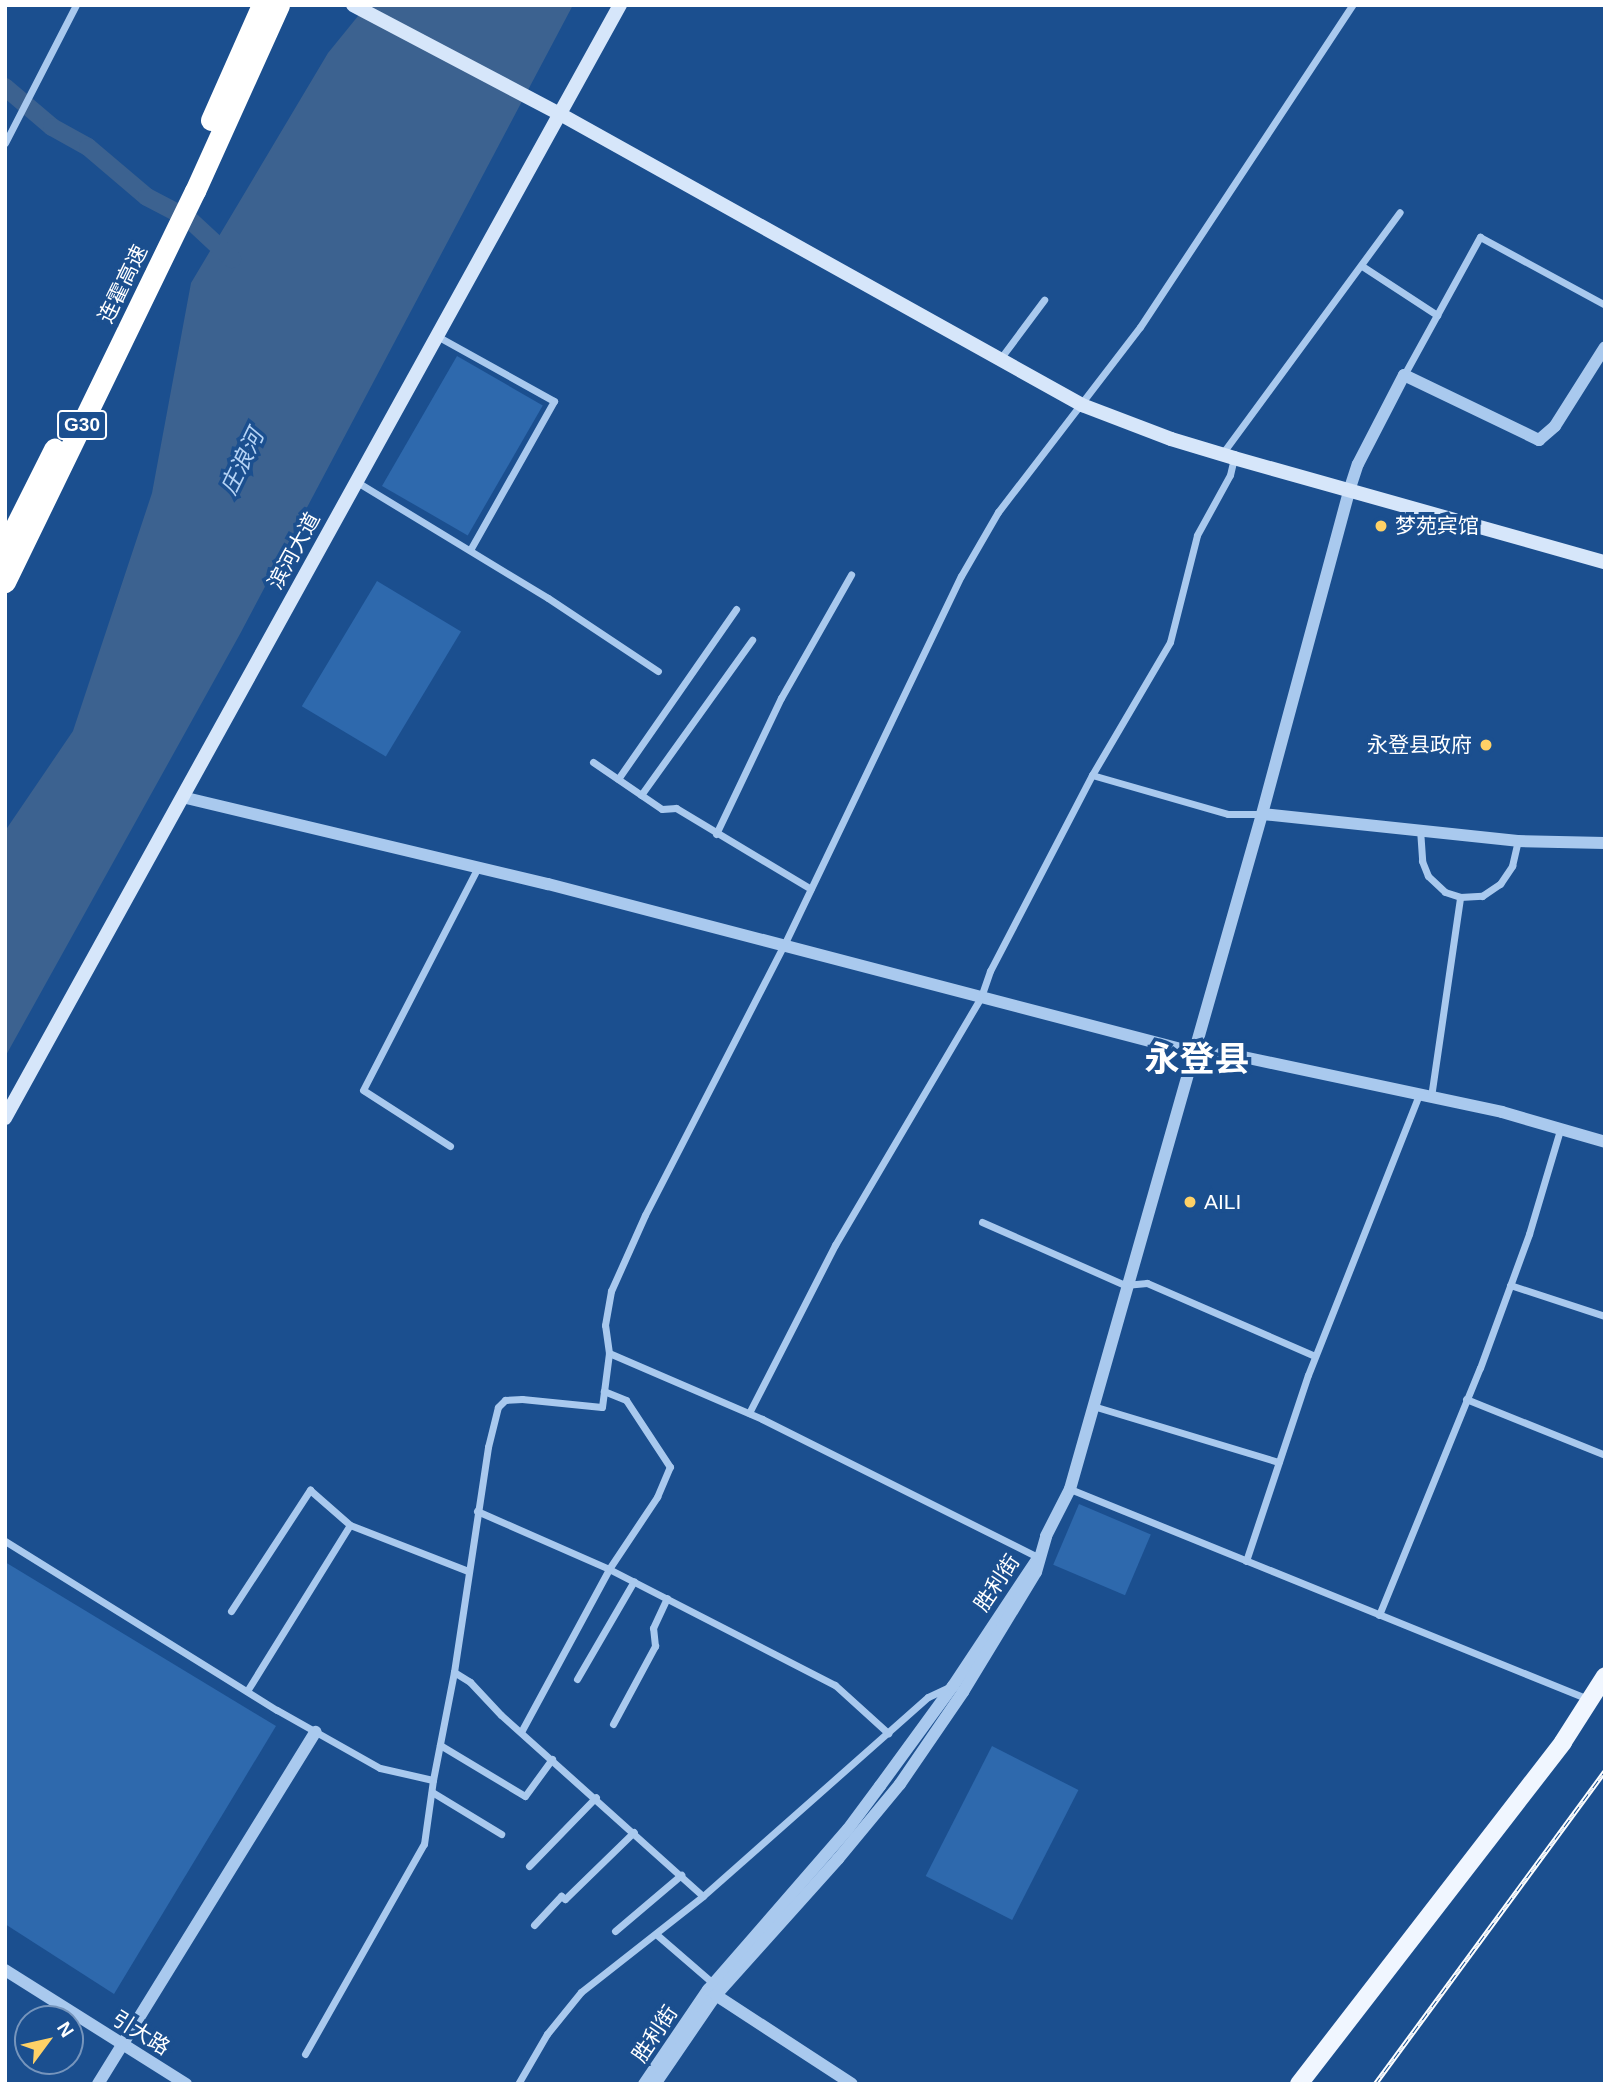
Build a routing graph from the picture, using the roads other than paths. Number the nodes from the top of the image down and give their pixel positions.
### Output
1 (76, 5) edge
2 (262, 5) edge
3 (279, 5) edge
4 (620, 5) edge
5 (1352, 5) edge
6 (356, 7) edge
7 (560, 114) junction
8 (5, 143) edge
9 (190, 187) junction
10 (1400, 212) dead end
11 (152, 265) junction
12 (1362, 266) junction
13 (1044, 300) dead end
14 (1605, 306) edge
15 (1437, 315) junction
16 (437, 336) junction
17 (1605, 347) edge
18 (1000, 359) junction
19 (1404, 375) junction
20 (1082, 405) junction
21 (1228, 456) junction
22 (357, 482) junction
23 (1349, 491) junction
24 (5, 547) edge
25 (470, 550) junction
26 (1605, 562) edge
27 (851, 575) dead end
28 (5, 582) edge
29 (736, 609) dead end
30 (752, 640) dead end
31 (657, 671) dead end
32 (593, 762) dead end
33 (1092, 775) junction
34 (618, 779) junction
35 (641, 795) junction
36 (183, 797) junction
37 (1262, 814) junction
38 (1420, 828) junction
39 (716, 834) junction
40 (1518, 841) junction
41 (1605, 843) edge
42 (478, 867) junction
43 (811, 889) junction
44 (1460, 897) junction
45 (784, 945) junction
46 (981, 997) junction
47 (1192, 1052) junction
48 (1425, 1096) junction
49 (5, 1118) edge
50 (1560, 1130) junction
51 (1605, 1142) edge
52 (450, 1146) dead end
53 (982, 1222) dead end
54 (1125, 1285) junction
55 (1510, 1285) junction
56 (1605, 1316) edge
57 (609, 1353) junction
58 (1315, 1356) junction
59 (604, 1391) junction
60 (1466, 1399) junction
61 (1093, 1406) junction
62 (749, 1413) junction
63 (1605, 1455) edge
64 (1279, 1462) junction
65 (1070, 1489) junction
66 (477, 1511) junction
67 (350, 1525) junction
68 (5, 1541) edge
69 (1038, 1557) junction
70 (1246, 1561) junction
71 (609, 1569) junction
72 (468, 1571) junction
73 (634, 1581) junction
74 (667, 1598) junction
75 (231, 1611) dead end
76 (1379, 1615) junction
77 (454, 1672) junction
78 (1605, 1676) edge
79 (577, 1679) dead end
80 (953, 1686) junction
81 (247, 1691) junction
82 (1589, 1700) junction
83 (613, 1724) dead end
84 (315, 1731) junction
85 (521, 1732) junction
86 (888, 1733) junction
87 (440, 1745) junction
88 (552, 1759) junction
89 (433, 1780) junction
90 (432, 1792) junction
91 (596, 1797) junction
92 (634, 1832) junction
93 (501, 1834) dead end
94 (529, 1866) dead end
95 (681, 1875) junction
96 (704, 1896) junction
97 (534, 1924) dead end
98 (615, 1930) dead end
99 (656, 1934) junction
100 (5, 1970) edge
101 (713, 1990) junction
102 (122, 2044) junction
103 (305, 2054) dead end
104 (98, 2084) edge
105 (186, 2084) edge
106 (518, 2084) edge
107 (644, 2084) edge
108 (655, 2084) edge
109 (852, 2084) edge
110 (1299, 2084) edge

1 - 8 street
2 - 9 highway, 连霍高速 / G30
3 - 9 highway, 连霍高速 / G30
4 - 7 main road, 滨河大道
5 - 20 street
6 - 7 main road
7 - 16 main road, 滨河大道
7 - 18 main road
9 - 11 highway, 连霍高速 / G30
10 - 12 street
11 - 24 highway, 连霍高速 / G30
11 - 28 highway, 连霍高速 / G30
12 - 15 street
12 - 21 street
13 - 18 street
14 - 15 street
15 - 19 street
16 - 22 main road, 滨河大道
16 - 25 street
17 - 19 street
18 - 20 main road
19 - 23 street
20 - 21 main road
20 - 43 street
21 - 23 main road
21 - 33 street
22 - 25 street
22 - 36 main road, 滨河大道
23 - 26 main road
23 - 37 street
25 - 31 street
27 - 39 street
29 - 34 street
30 - 35 street
32 - 34 street
33 - 37 street
33 - 46 street
34 - 35 street
35 - 39 street
36 - 42 street
36 - 49 main road, 滨河大道
37 - 38 street
37 - 47 street
38 - 40 street
38 - 44 street
39 - 43 street
40 - 41 street
40 - 44 street
42 - 45 street
42 - 52 street
43 - 45 street
44 - 48 street
45 - 46 street
45 - 57 street
46 - 47 street
46 - 62 street
47 - 48 street
47 - 54 street
48 - 50 street
48 - 58 street
50 - 51 street
50 - 55 street
53 - 54 street
54 - 58 street
54 - 61 street
55 - 56 street
55 - 60 street
57 - 59 street
57 - 62 street
58 - 64 street
59 - 66 street
59 - 71 street
60 - 63 street
60 - 76 street
61 - 64 street
61 - 65 street
62 - 69 street
64 - 70 street
65 - 69 street
65 - 70 street
66 - 71 street
66 - 72 street
67 - 72 street
67 - 75 street
67 - 81 street
68 - 81 street
69 - 80 street, 胜利街
69 - 101 street, 胜利街
70 - 76 street
71 - 73 street
71 - 85 street
72 - 77 street
73 - 74 street
73 - 79 street
74 - 83 street
74 - 86 street
76 - 82 street
77 - 85 street
77 - 87 street
78 - 82 main road
80 - 86 street
80 - 101 street, 胜利街
81 - 84 street
82 - 110 main road
84 - 89 street
84 - 102 street
85 - 88 street
86 - 96 street
87 - 88 street
87 - 89 street
88 - 91 street
89 - 90 street
90 - 93 street
90 - 103 street
91 - 92 street
91 - 94 street
92 - 95 street
92 - 97 street
95 - 96 street
95 - 98 street
96 - 99 street
99 - 101 street
99 - 106 street
100 - 102 street, 引大路
101 - 107 street, 胜利街
101 - 108 street, 胜利街
101 - 109 street
102 - 104 street
102 - 105 street, 引大路

